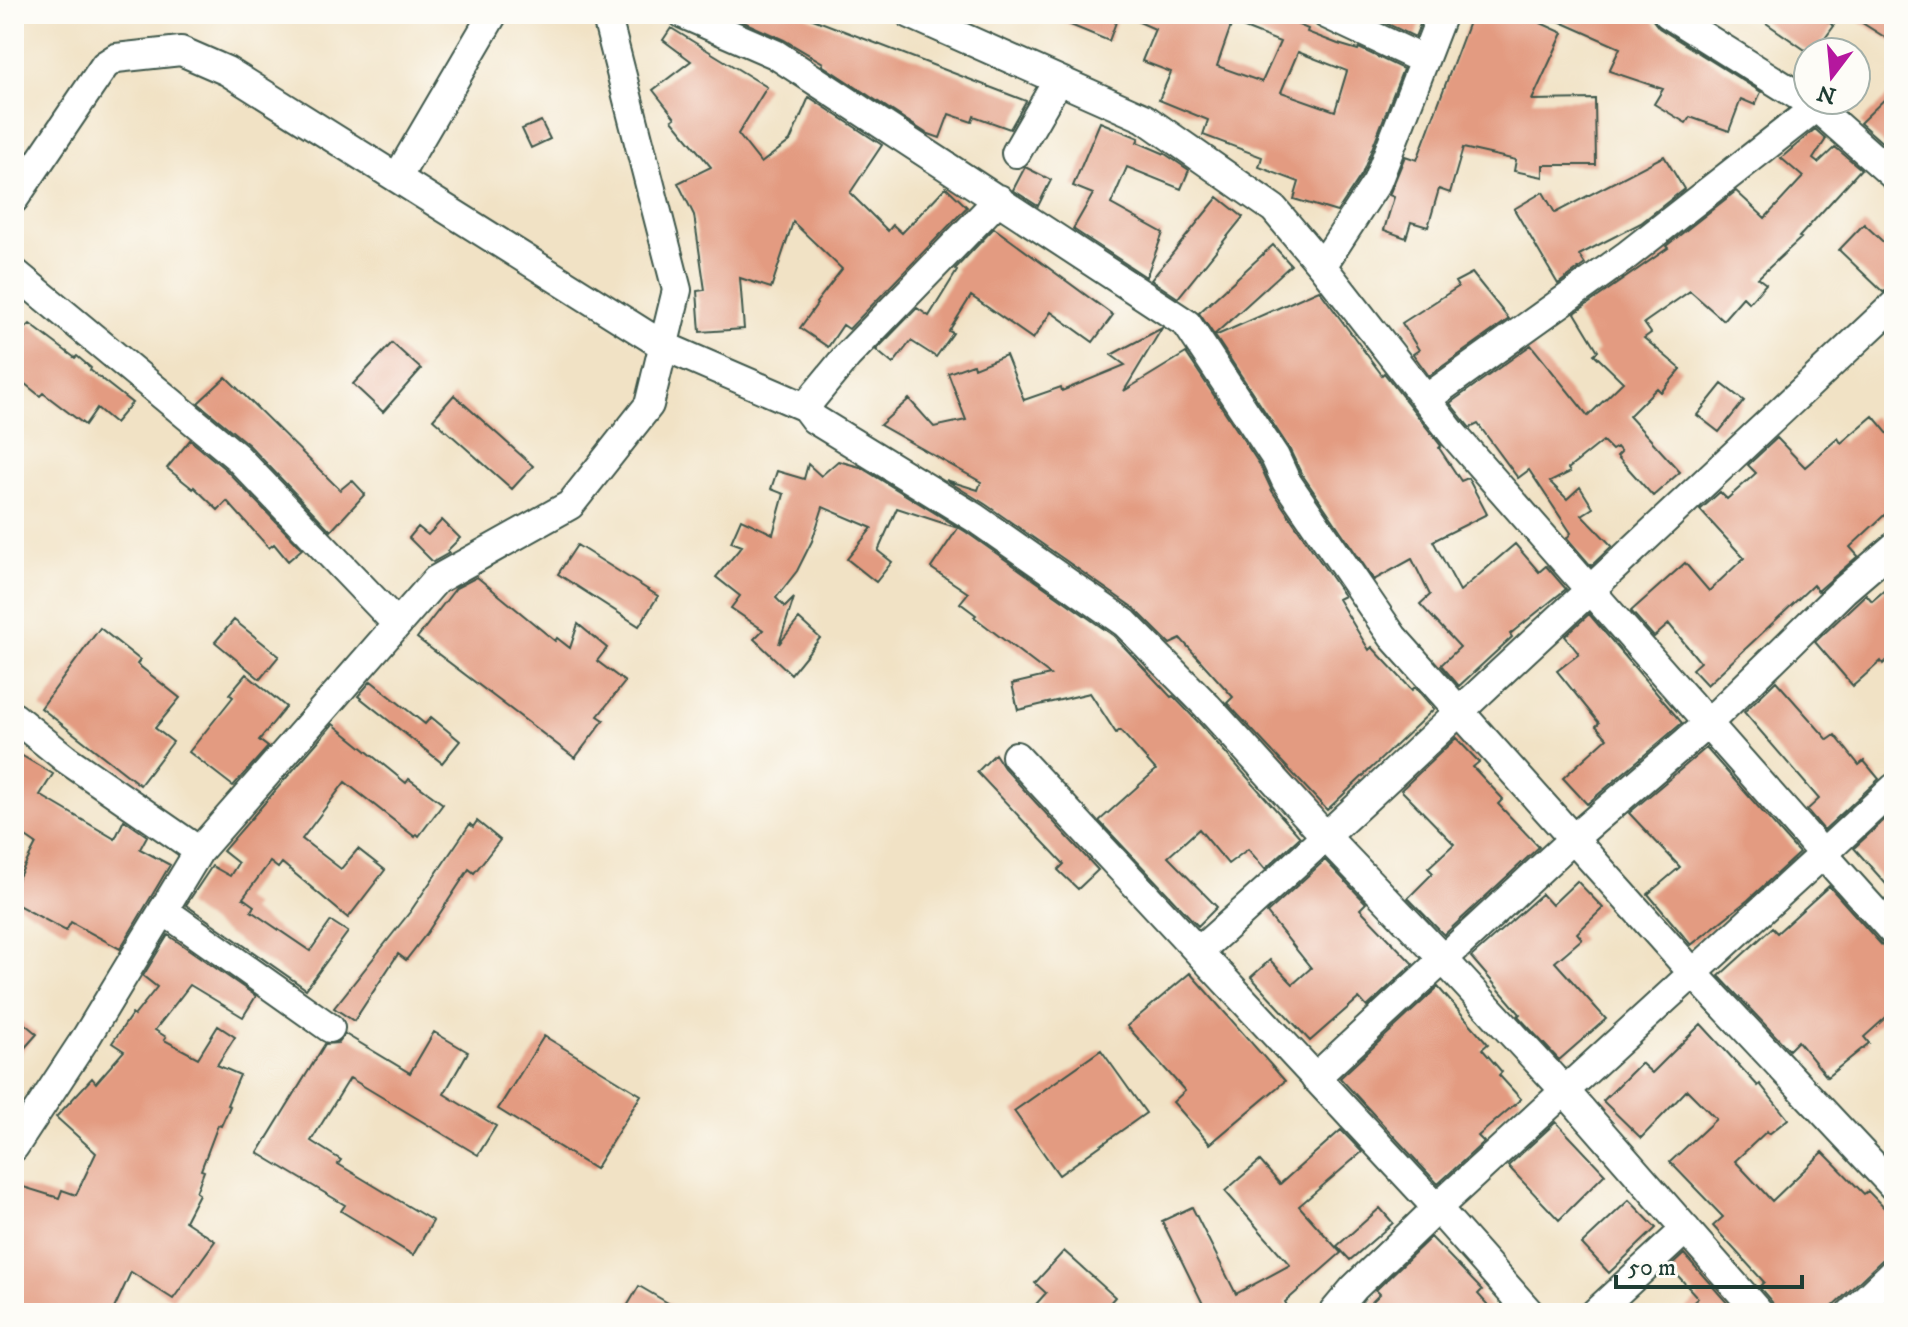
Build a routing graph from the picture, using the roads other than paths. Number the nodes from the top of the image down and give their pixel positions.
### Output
1 (493, 14) edge
2 (606, 14) edge
3 (683, 14) edge
4 (910, 14) edge
5 (1326, 14) edge
6 (1442, 14) edge
7 (1668, 14) edge
8 (1424, 60) junction
9 (1058, 80) junction
10 (1792, 92) edge
11 (1805, 116) edge
12 (1826, 116) edge
13 (1016, 153) dead end
14 (1894, 176) edge
15 (397, 178) junction
16 (14, 199) edge
17 (999, 199) junction
18 (1322, 266) junction
19 (14, 272) edge
20 (1894, 305) edge
21 (664, 346) junction
22 (814, 397) junction
23 (1426, 399) junction
24 (1894, 547) edge
25 (1590, 590) junction
26 (397, 624) junction
27 (1460, 709) junction
28 (14, 717) edge
29 (1708, 723) junction
30 (1016, 756) dead end
31 (1894, 788) edge
32 (1327, 838) junction
33 (1574, 838) junction
34 (199, 851) junction
35 (1823, 854) junction
36 (163, 910) junction
37 (1894, 933) edge
38 (1199, 951) junction
39 (1443, 959) junction
40 (1693, 973) junction
41 (330, 1028) dead end
42 (1315, 1078) junction
43 (1565, 1091) junction
44 (14, 1147) edge
45 (1894, 1187) edge
46 (1437, 1208) junction
47 (1686, 1229) junction
48 (1894, 1272) edge
49 (1333, 1313) edge
50 (1530, 1313) edge
51 (1595, 1313) edge
52 (1759, 1313) edge
53 (1851, 1313) edge

1 - 15 street
2 - 21 street
3 - 17 street
4 - 9 street
5 - 8 street
6 - 8 street
7 - 10 street
8 - 18 street
9 - 13 street
9 - 18 street
11 - 23 street
12 - 14 street
15 - 16 street
15 - 21 street
17 - 22 street
17 - 27 street
18 - 23 street
19 - 26 street
20 - 25 street
21 - 22 street
21 - 26 street
22 - 32 street
23 - 25 street
24 - 29 street
25 - 27 street
25 - 29 street
26 - 34 street
27 - 32 street
27 - 33 street
28 - 34 street
29 - 33 street
29 - 35 street
30 - 38 street
31 - 35 street
32 - 38 street
32 - 39 street
33 - 39 street
33 - 40 street
34 - 36 street
35 - 37 street
35 - 40 street
36 - 41 street
36 - 44 street
38 - 42 street
39 - 42 street
39 - 43 street
40 - 43 street
40 - 45 street
42 - 46 street
43 - 46 street
43 - 47 street
46 - 49 street
46 - 50 street
47 - 51 street
47 - 52 street
48 - 53 street

